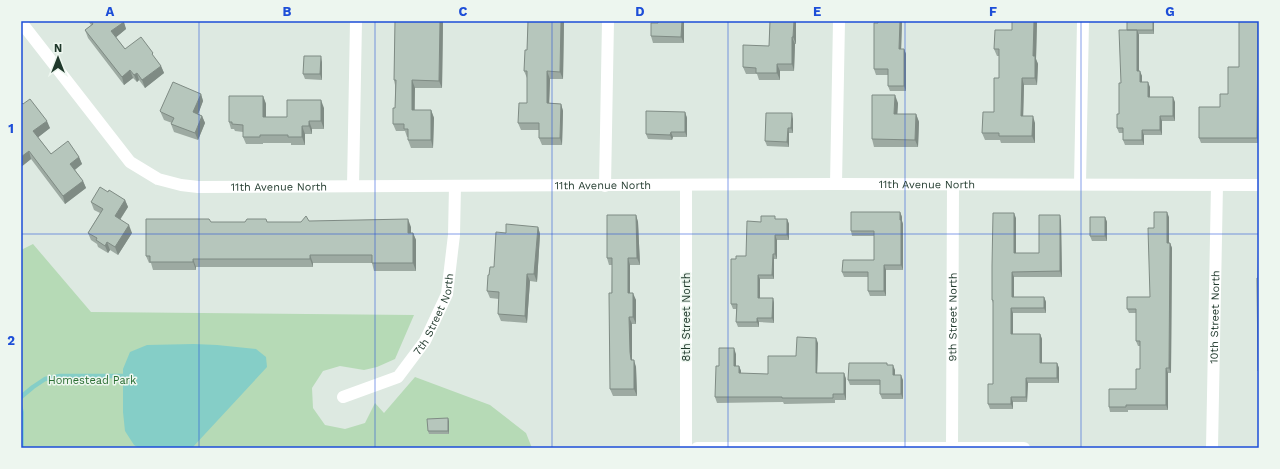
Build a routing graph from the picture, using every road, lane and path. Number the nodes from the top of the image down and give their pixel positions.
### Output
1 (356, 21) edge
2 (608, 21) edge
3 (839, 21) edge
4 (1083, 21) edge
5 (21, 22) edge
6 (836, 184) junction
7 (1080, 184) junction
8 (686, 185) junction
9 (953, 185) junction
10 (1217, 185) junction
11 (1259, 185) edge
12 (353, 186) junction
13 (455, 186) junction
14 (605, 186) junction
15 (343, 397) dead end
16 (686, 448) edge
17 (696, 448) edge
18 (952, 448) edge
19 (1024, 448) edge
20 (1212, 448) edge

1 - 12 street
2 - 14 street
3 - 6 street
4 - 7 street
5 - 12 street, 11th Avenue North
6 - 8 street, 11th Avenue North
6 - 9 street, 11th Avenue North
7 - 9 street, 11th Avenue North
7 - 10 street, 11th Avenue North
8 - 14 street, 11th Avenue North
8 - 16 street, 8th Street North
9 - 18 street, 9th Street North
10 - 11 street, 11th Avenue North
10 - 20 street, 10th Street North
12 - 13 street, 11th Avenue North
13 - 14 street, 11th Avenue North
13 - 15 street, 7th Street North
17 - 18 street
18 - 19 street

